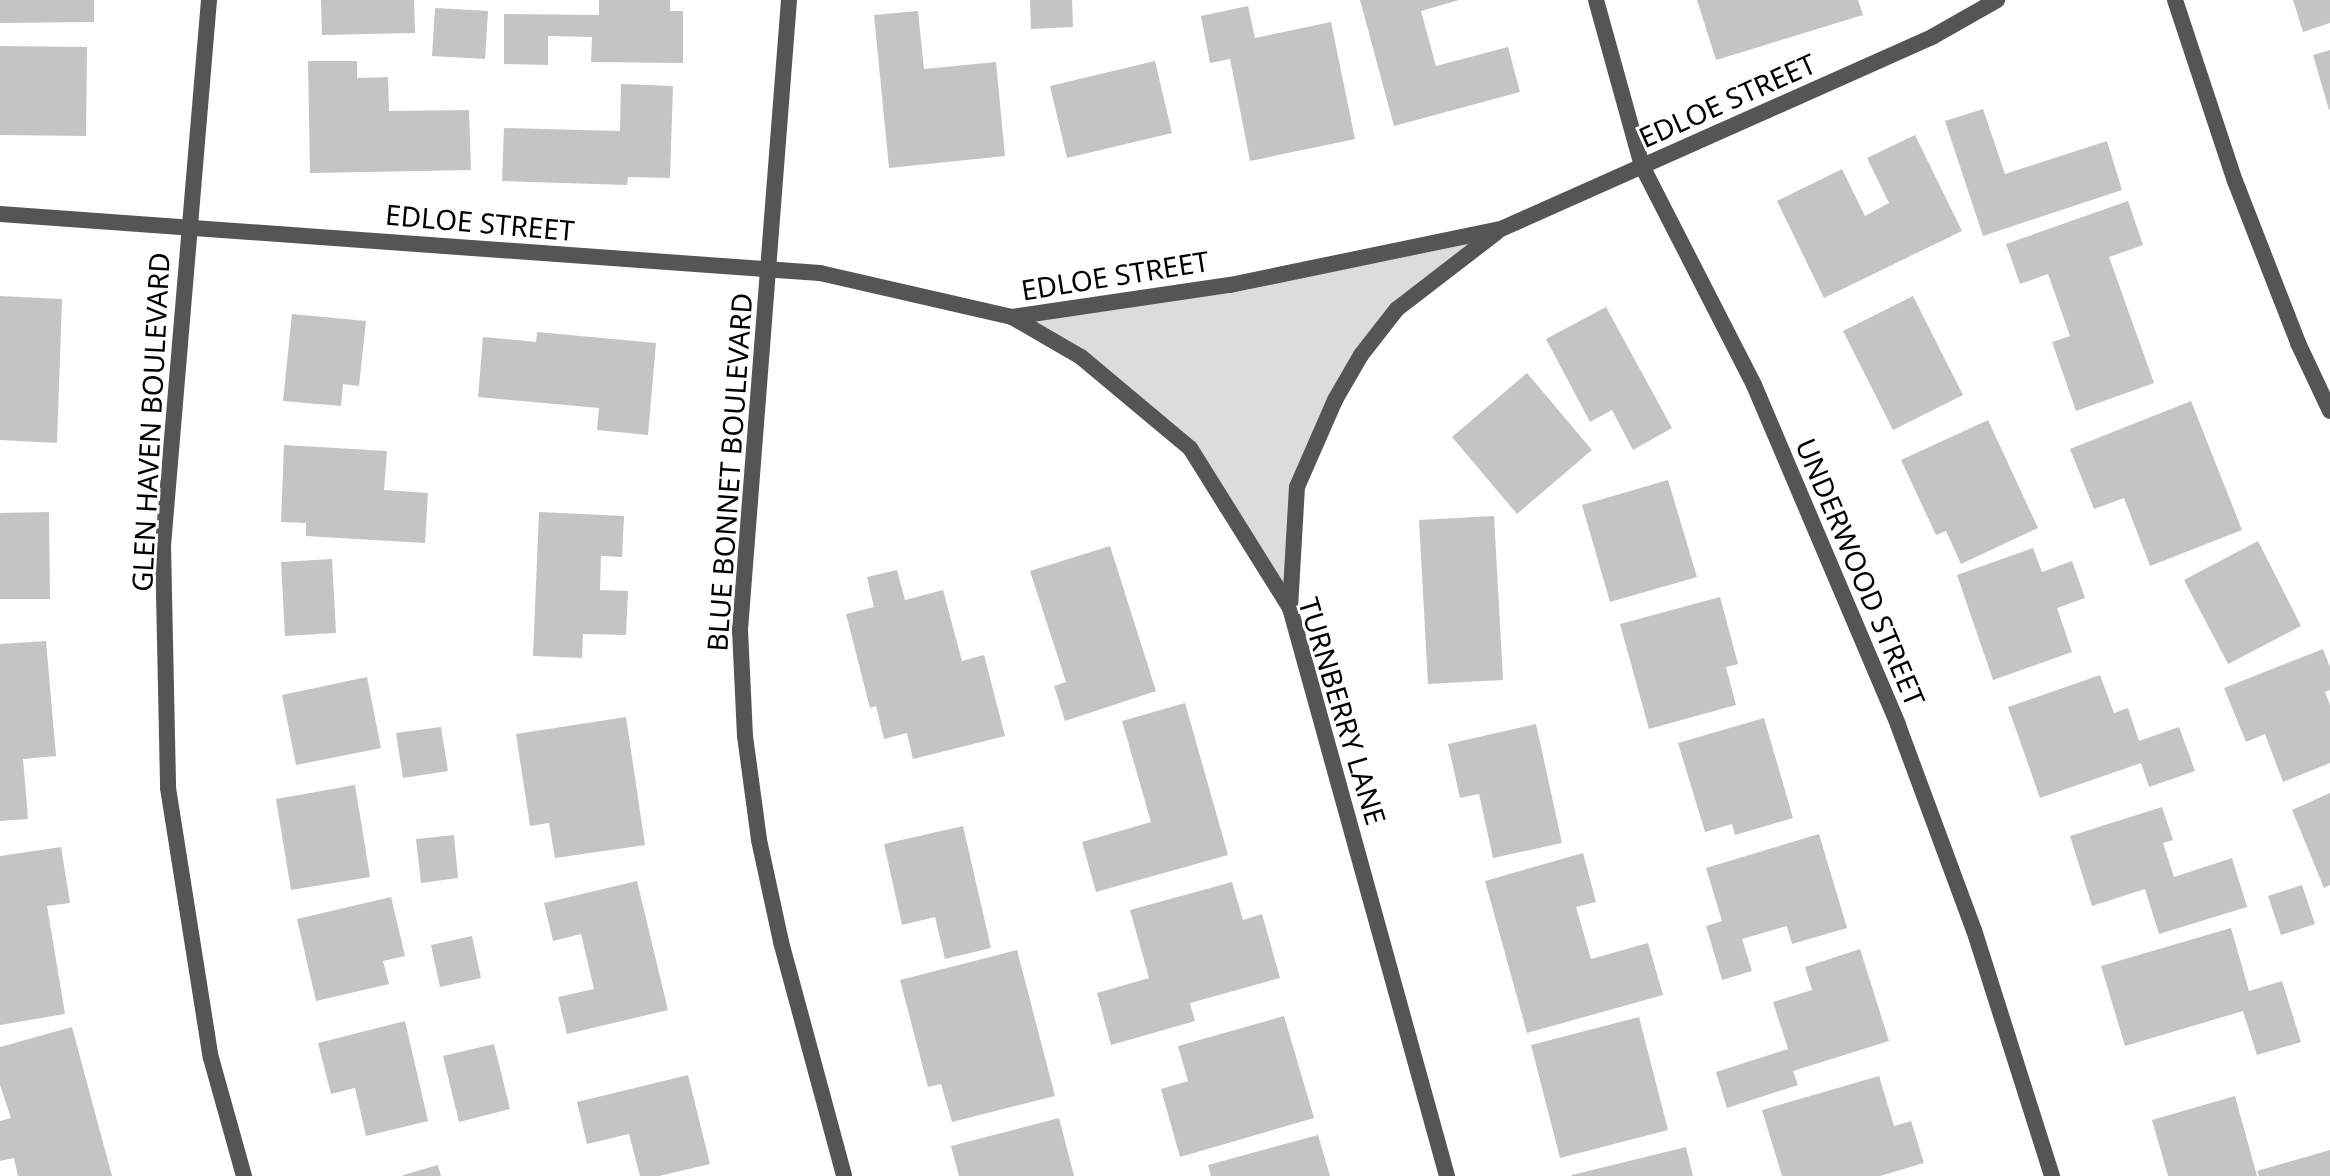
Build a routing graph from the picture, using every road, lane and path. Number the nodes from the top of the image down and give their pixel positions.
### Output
1 (209, 0) edge
2 (789, 0) edge
3 (1596, 0) edge
4 (1997, 0) edge
5 (2175, 0) edge
6 (1642, 166) junction
7 (0, 214) edge
8 (188, 225) junction
9 (1501, 229) junction
10 (769, 270) junction
11 (1012, 317) junction
12 (2330, 411) edge
13 (1290, 608) junction
14 (244, 1176) edge
15 (844, 1176) edge
16 (1447, 1176) edge
17 (2052, 1176) edge

1 - 8 street, GLEN HAVEN BOULEVARD
2 - 10 street, BLUE BONNET BOULEVARD
3 - 6 street, UNDERWOOD STREET
4 - 6 street, EDLOE STREET
5 - 12 street
6 - 9 street, EDLOE STREET
6 - 17 street, UNDERWOOD STREET
7 - 8 street, EDLOE STREET
8 - 10 street, EDLOE STREET
8 - 14 street, GLEN HAVEN BOULEVARD
9 - 11 street, EDLOE STREET
9 - 13 street
10 - 11 street, EDLOE STREET
10 - 15 street, BLUE BONNET BOULEVARD
11 - 13 street, TURNBERRY LANE
13 - 16 street, TURNBERRY LANE

